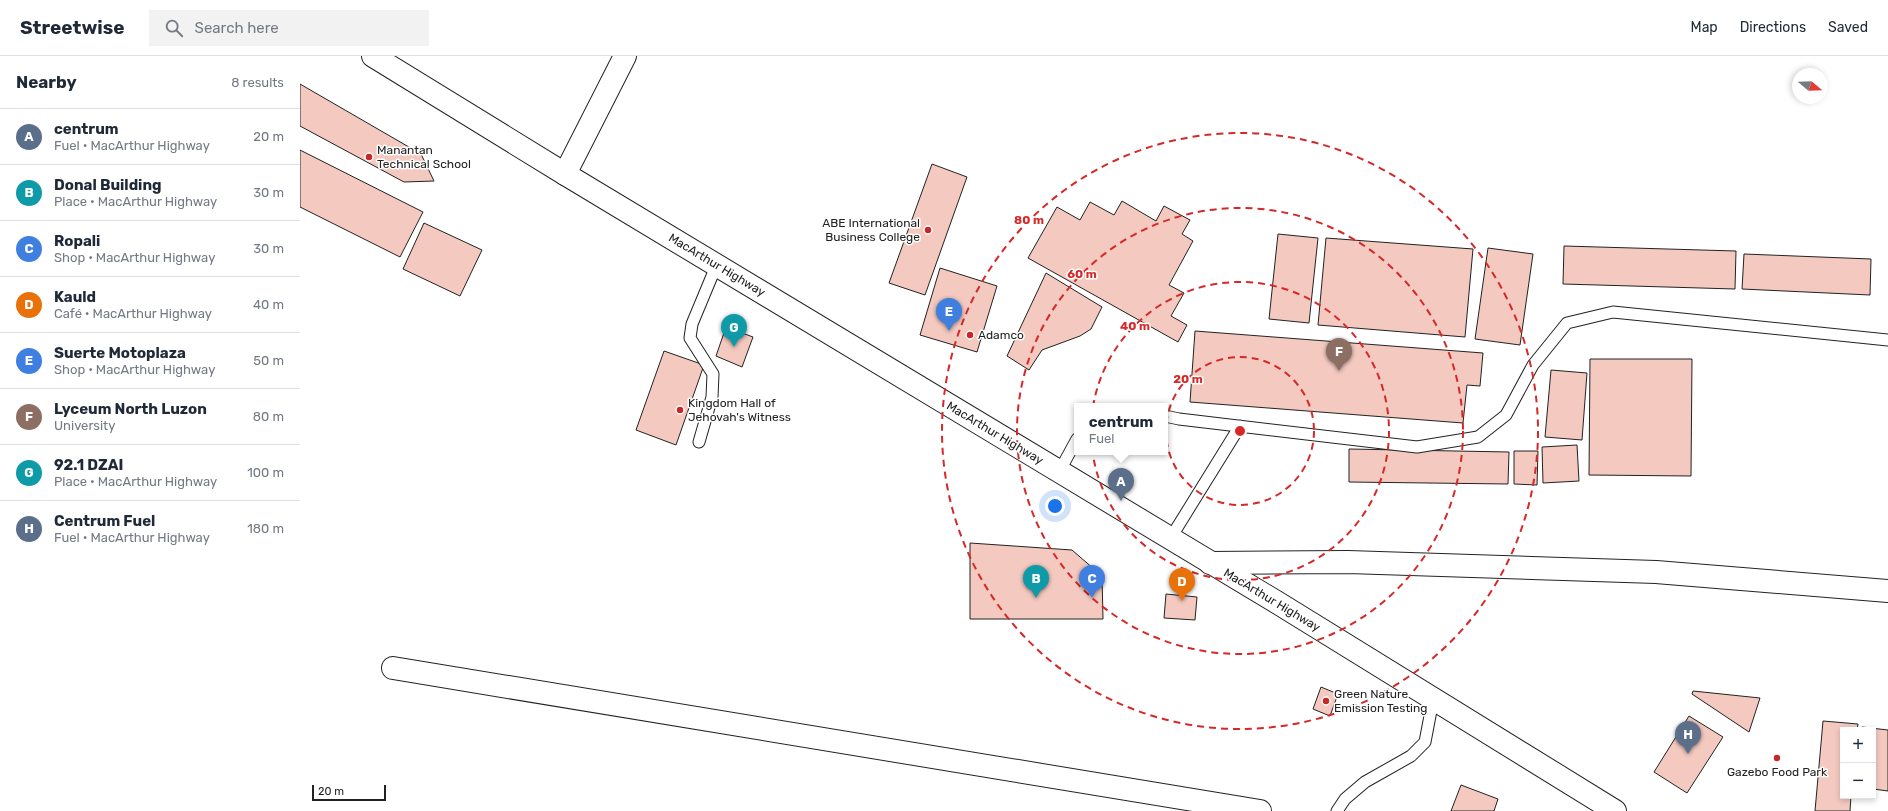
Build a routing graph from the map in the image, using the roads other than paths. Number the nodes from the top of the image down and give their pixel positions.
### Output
1 (373, 56) edge
2 (625, 56) edge
3 (564, 174) junction
4 (717, 264) junction
5 (1888, 340) edge
6 (1168, 416) edge
7 (1240, 426) junction
8 (698, 442) dead end
9 (1074, 444) edge
10 (1059, 472) junction
11 (1170, 539) junction
12 (1210, 563) junction
13 (1888, 591) edge
14 (393, 668) dead end
15 (1433, 700) junction
16 (1260, 811) edge
17 (1337, 811) edge
18 (1615, 811) edge

1 - 3 street, MacArthur Highway
2 - 3 street
3 - 4 street, MacArthur Highway
4 - 8 lane
4 - 10 street, MacArthur Highway
5 - 7 lane
6 - 7 lane
7 - 11 lane
9 - 10 lane
10 - 11 street, MacArthur Highway
11 - 12 street, MacArthur Highway
12 - 13 street
12 - 15 street, MacArthur Highway
14 - 16 street
15 - 17 lane
15 - 18 street, MacArthur Highway

